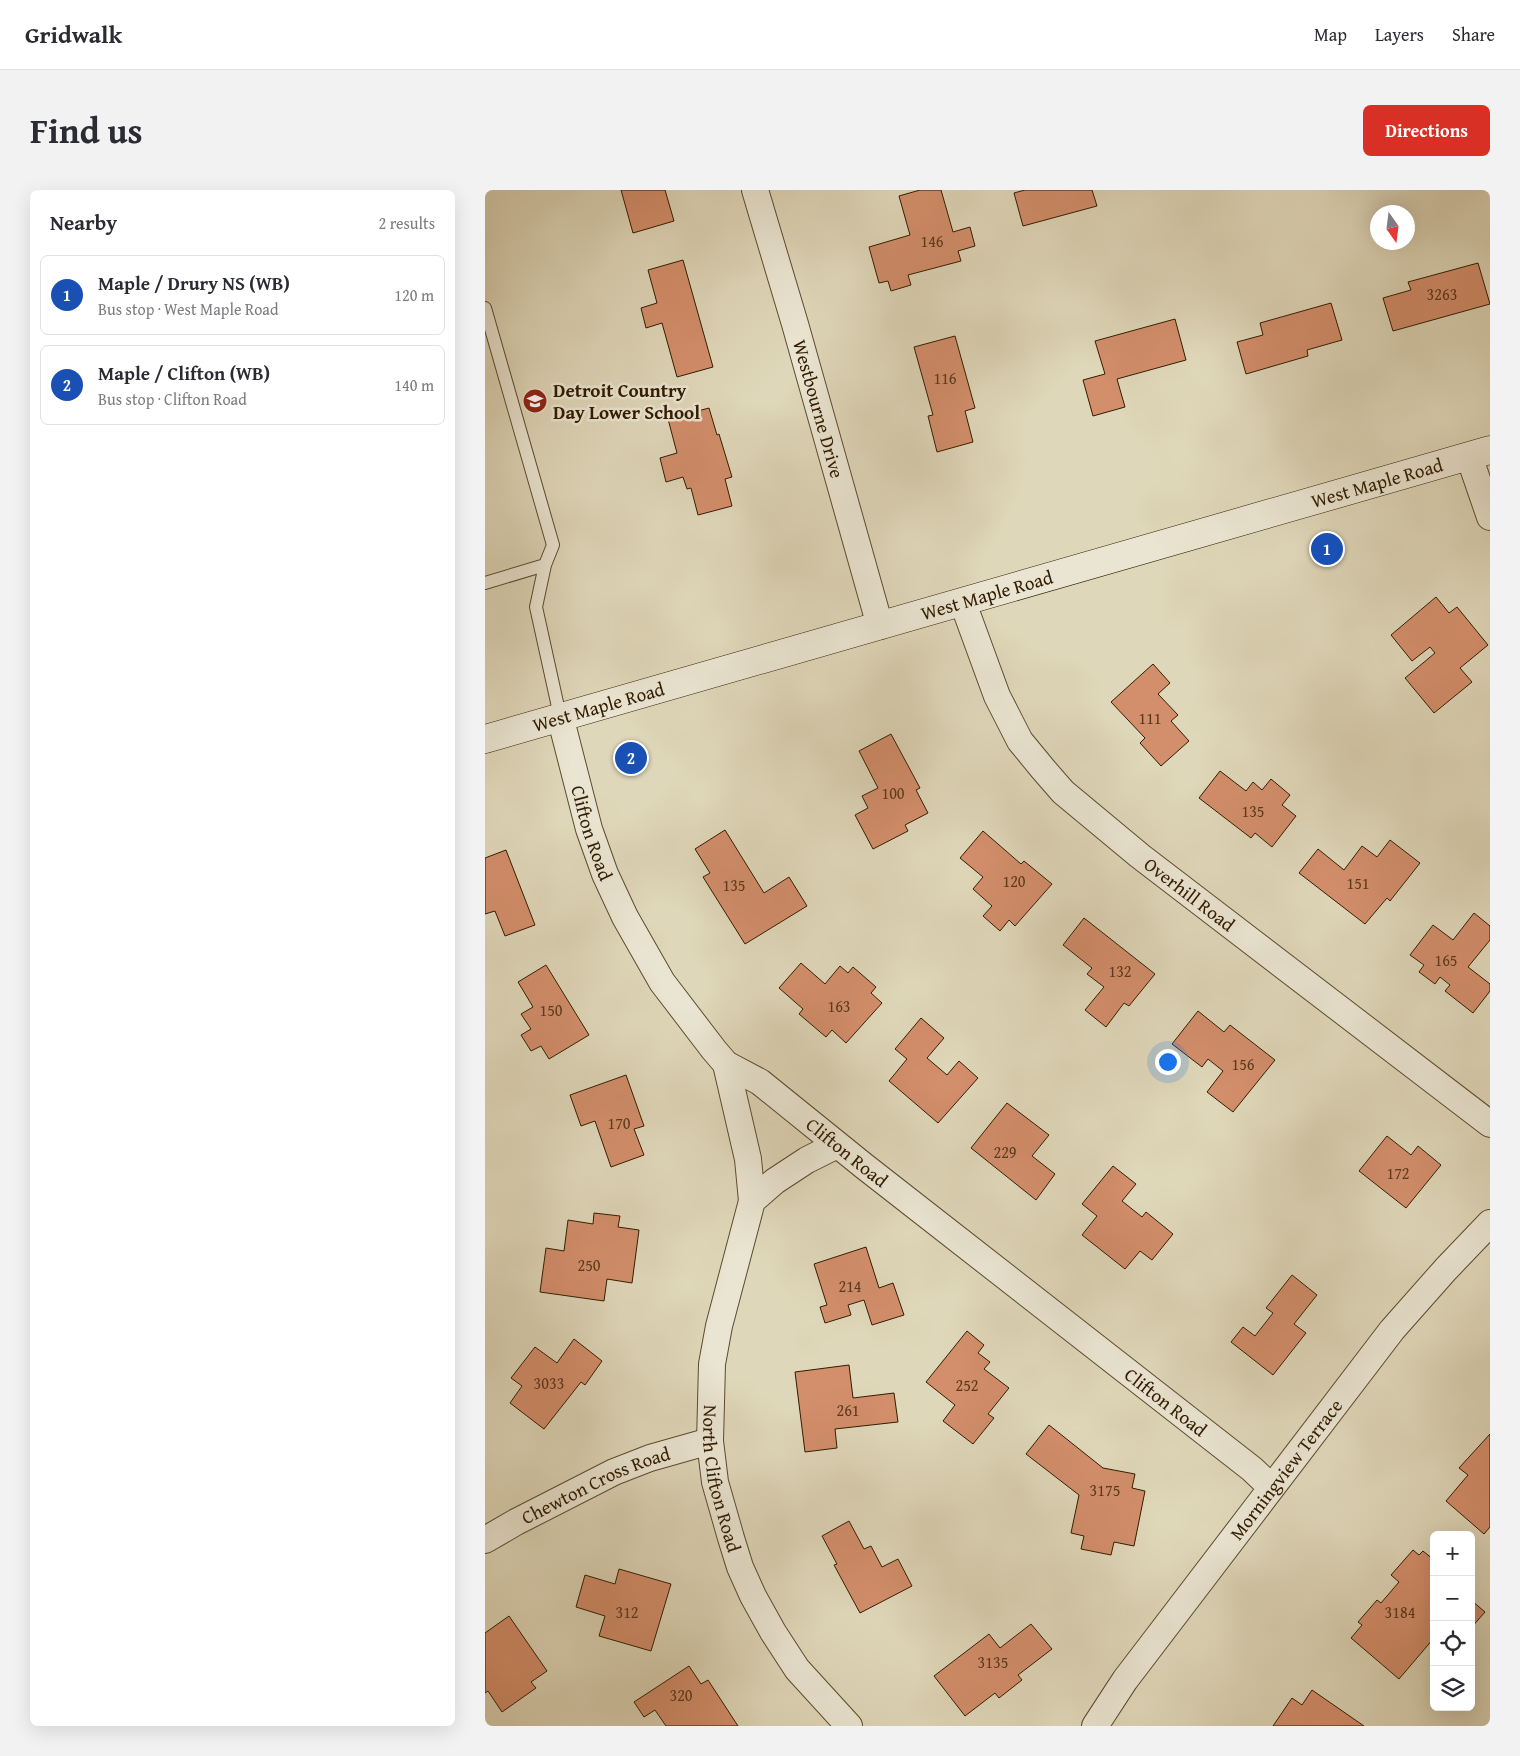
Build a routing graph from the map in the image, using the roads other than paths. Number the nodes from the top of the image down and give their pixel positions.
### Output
1 (755, 190) edge
2 (485, 308) edge
3 (1480, 453) edge
4 (1490, 517) edge
5 (545, 565) junction
6 (485, 583) edge
7 (963, 603) junction
8 (879, 626) junction
9 (560, 716) junction
10 (485, 738) edge
11 (726, 1064) junction
12 (1490, 1124) edge
13 (837, 1144) junction
14 (752, 1201) junction
15 (1490, 1223) edge
16 (710, 1441) junction
17 (1271, 1487) junction
18 (485, 1540) edge
19 (849, 1726) edge
20 (1095, 1726) edge

1 - 8 street, Westbourne Drive
2 - 5 lane
3 - 4 street
3 - 7 main road, West Maple Road
5 - 6 lane
5 - 9 lane
7 - 8 main road, West Maple Road
7 - 12 street, Overhill Road
8 - 9 main road, West Maple Road
9 - 10 main road, West Maple Road
9 - 11 street, Clifton Road
11 - 13 street, Clifton Road
11 - 14 street, North Clifton Road
13 - 14 street
13 - 17 street, Clifton Road
14 - 16 street, North Clifton Road
15 - 17 street, Morningview Terrace
16 - 18 street, Chewton Cross Road
16 - 19 street, North Clifton Road
17 - 20 street, Morningview Terrace

